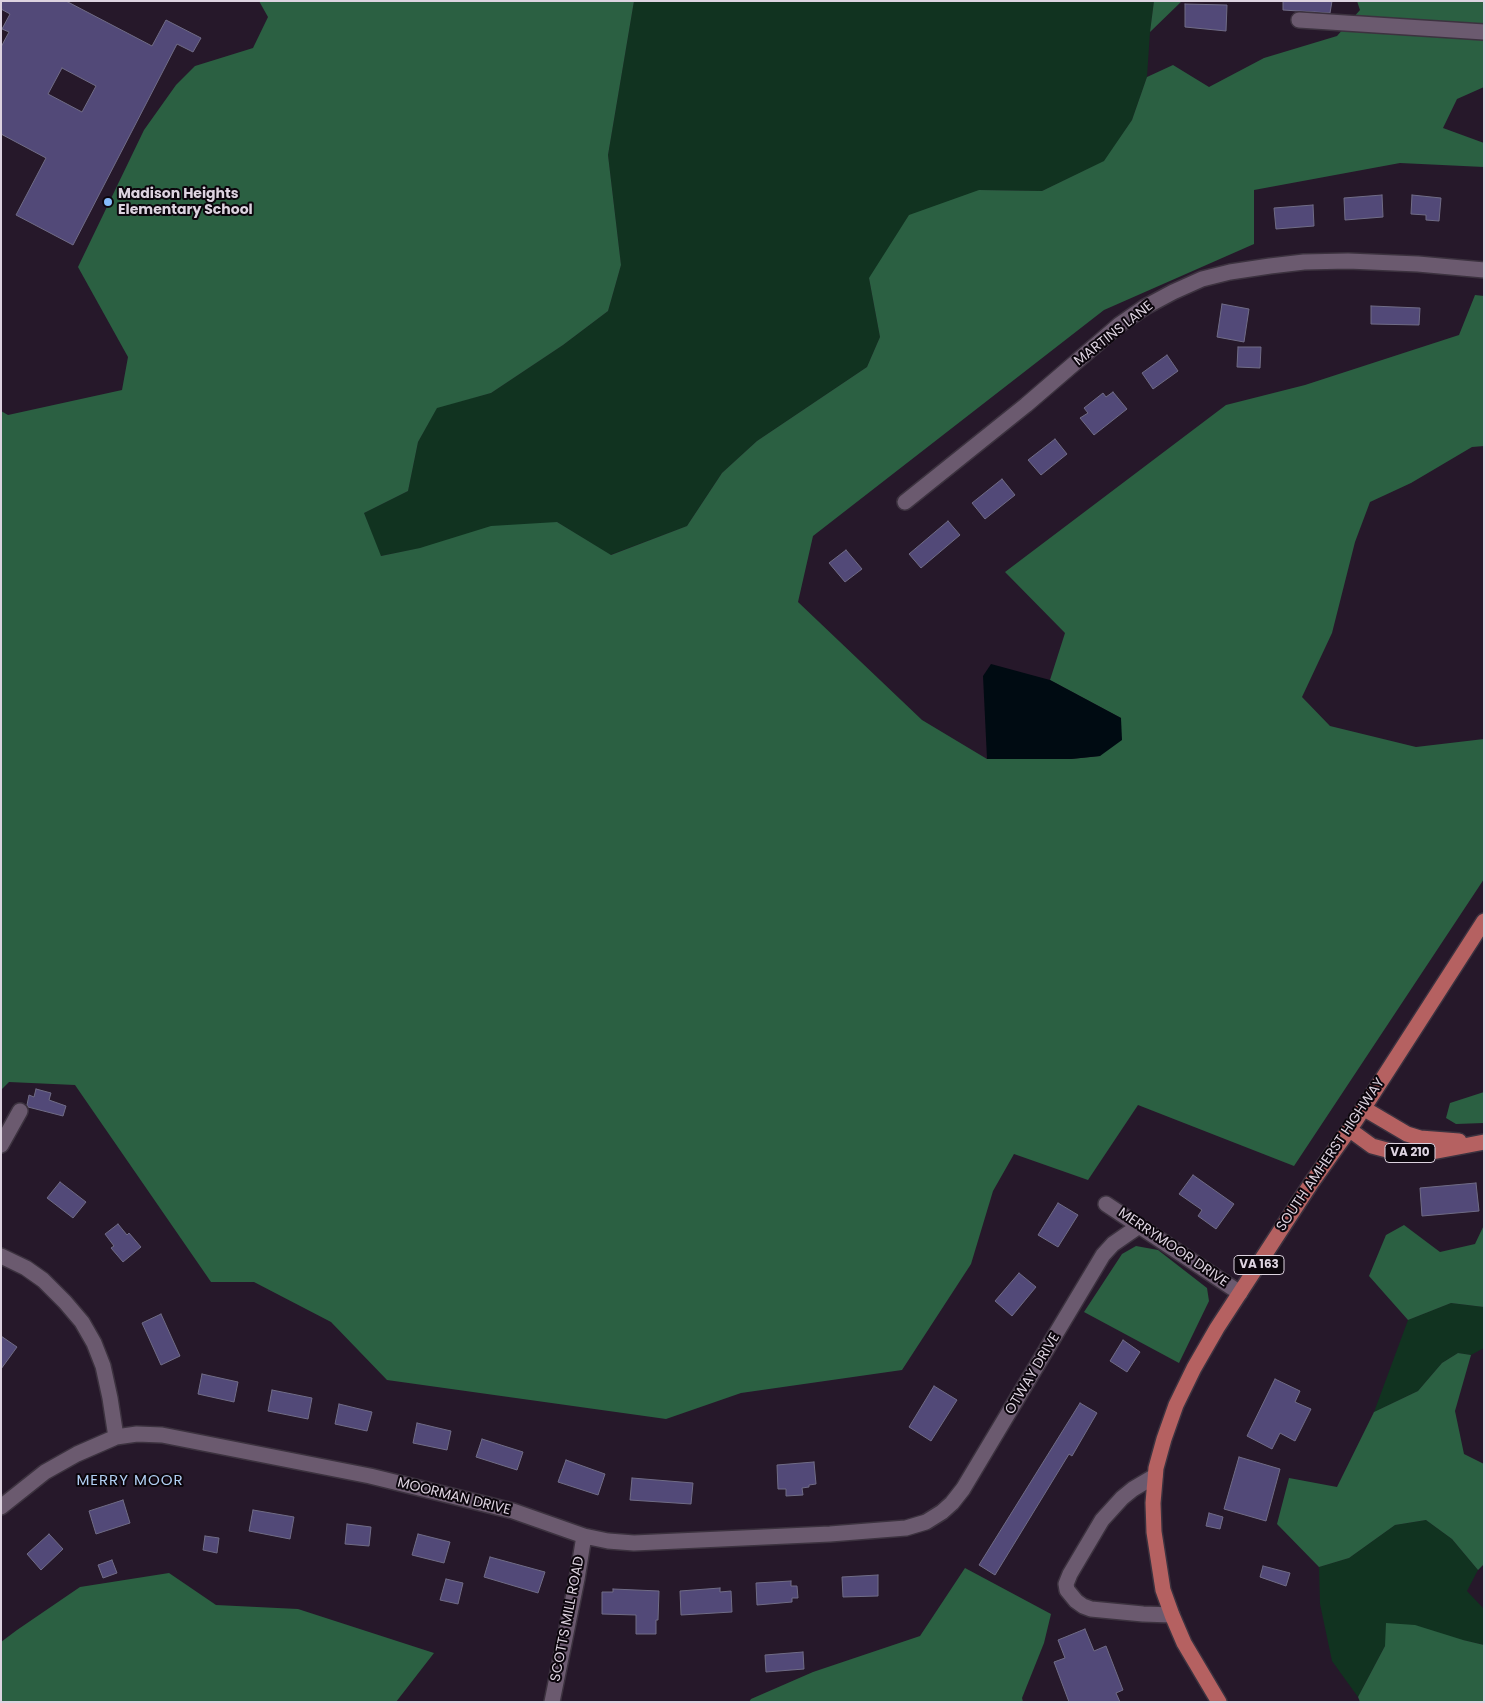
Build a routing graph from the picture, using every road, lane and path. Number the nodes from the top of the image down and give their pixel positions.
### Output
1 (1299, 20) dead end
2 (1484, 32) edge
3 (1484, 270) edge
4 (905, 502) dead end
5 (1484, 920) edge
6 (1363, 1108) junction
7 (20, 1111) dead end
8 (1350, 1130) junction
9 (1479, 1142) edge
10 (1, 1145) edge
11 (1106, 1204) dead end
12 (1139, 1226) junction
13 (1, 1256) edge
14 (1240, 1293) junction
15 (116, 1437) junction
16 (1155, 1476) junction
17 (1, 1507) edge
18 (926, 1522) joint
19 (584, 1536) junction
20 (1172, 1615) junction
21 (1215, 1700) edge
22 (552, 1702) edge

1 - 2 street
3 - 4 street, MARTINS LANE
5 - 6 main road, SOUTH AMHERST HIGHWAY / VA 163
6 - 8 main road, SOUTH AMHERST HIGHWAY / VA 163
6 - 9 main road, VA 210
7 - 10 street
8 - 9 main road, VA 210
8 - 14 main road, SOUTH AMHERST HIGHWAY / VA 163
11 - 12 street, MERRYMOOR DRIVE
12 - 14 street, MERRYMOOR DRIVE
12 - 18 street, OTWAY DRIVE
13 - 15 street
14 - 16 main road, SOUTH AMHERST HIGHWAY / VA 163
15 - 17 street, MOORMAN DRIVE
15 - 19 street, MOORMAN DRIVE
16 - 20 main road, SOUTH AMHERST HIGHWAY / VA 163
16 - 20 street
18 - 19 street, MOORMAN DRIVE
19 - 22 street, SCOTTS MILL ROAD
20 - 21 main road, SOUTH AMHERST HIGHWAY / VA 163

